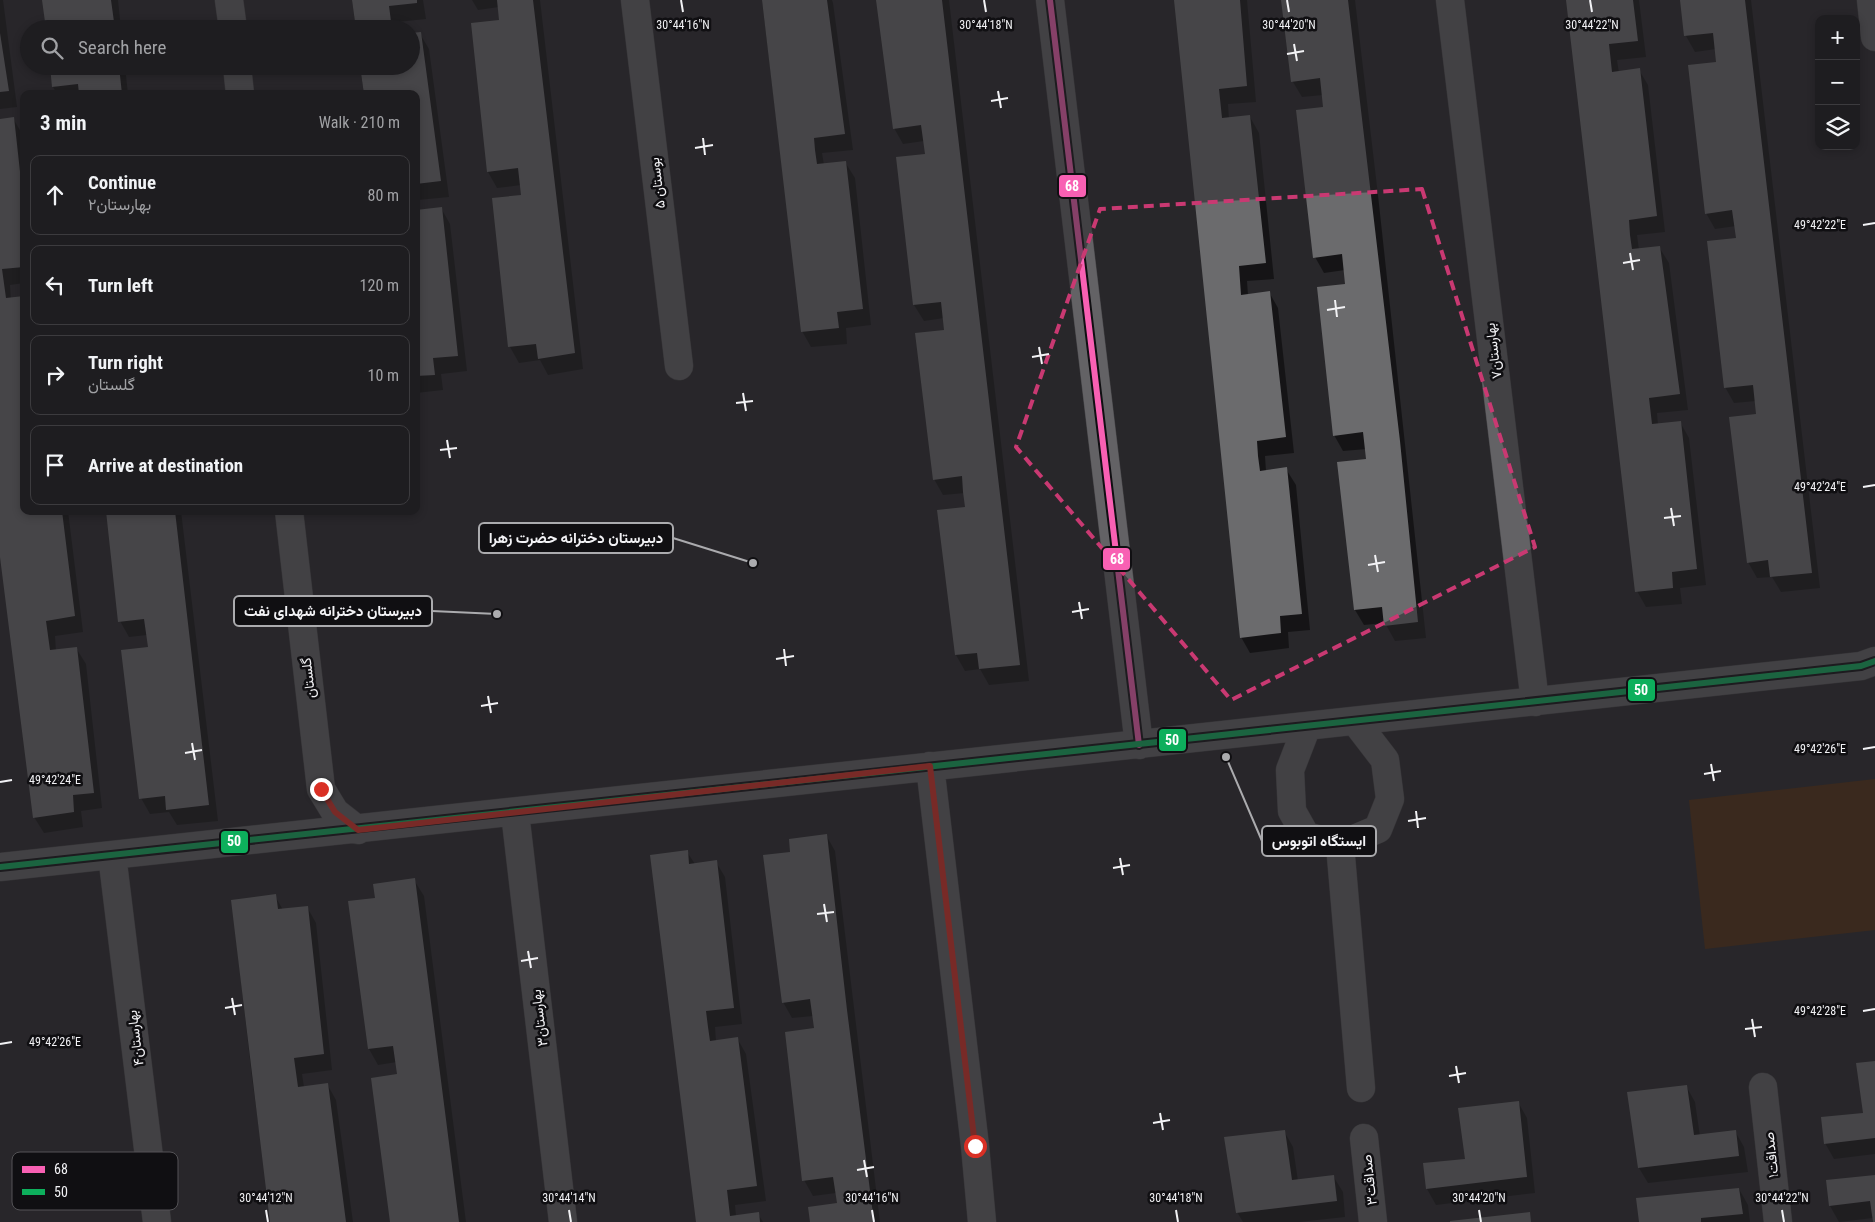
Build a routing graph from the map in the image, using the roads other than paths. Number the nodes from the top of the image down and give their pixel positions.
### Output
1 (229, 0) edge
2 (635, 0) edge
3 (1050, 0) edge
4 (1450, 0) edge
5 (1871, 0) edge
6 (232, 20) edge
7 (1875, 37) edge
8 (238, 75) edge
9 (240, 90) edge
10 (679, 366) dead end
11 (289, 515) edge
12 (1875, 661) edge
13 (1535, 702) junction
14 (1355, 721) junction
15 (1307, 726) junction
16 (1139, 745) junction
17 (930, 766) junction
18 (515, 813) junction
19 (358, 830) junction
20 (1340, 845) junction
21 (112, 855) junction
22 (0, 867) edge
23 (1763, 1087) dead end
24 (1361, 1088) dead end
25 (1364, 1138) dead end
26 (148, 1152) edge
27 (564, 1222) edge
28 (982, 1222) edge
29 (1373, 1222) edge
30 (1778, 1222) edge

1 - 6 street
2 - 10 street, بوستان ۵
3 - 16 street
4 - 13 street, بهارستان۷
5 - 7 street
8 - 9 street
11 - 19 street, گلستان
12 - 13 street
13 - 14 street
14 - 15 street
14 - 20 street
15 - 16 street
15 - 20 street
16 - 17 street
17 - 18 street
17 - 28 street
18 - 19 street
18 - 27 street, بهارستان۳
19 - 21 street
20 - 24 street
21 - 22 street
21 - 26 street, بهارستان۴
23 - 30 street, صداقت۱
25 - 29 street, صداقت۳

